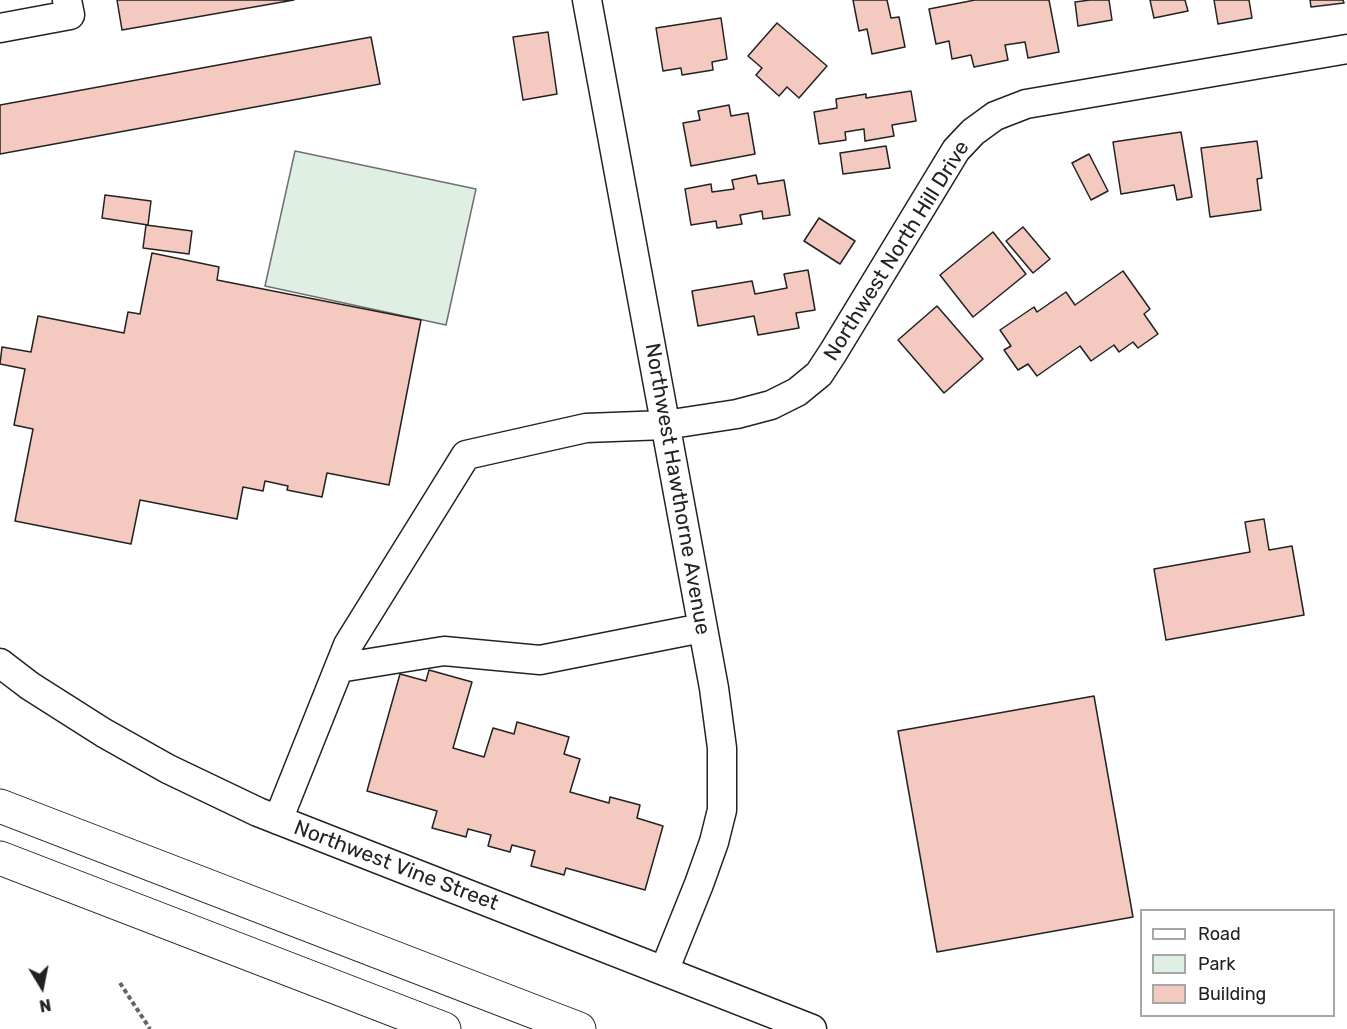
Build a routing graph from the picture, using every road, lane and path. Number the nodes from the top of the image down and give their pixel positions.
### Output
1 (67, 0) edge
2 (586, 0) edge
3 (0, 28) edge
4 (1347, 49) edge
5 (665, 425) junction
6 (702, 628) junction
7 (0, 663) edge
8 (339, 668) junction
9 (0, 806) edge
10 (278, 820) junction
11 (0, 858) edge
12 (664, 971) junction
13 (120, 983) dead end
14 (150, 1029) edge
15 (444, 1029) edge
16 (579, 1029) edge
17 (812, 1029) edge

1 - 3 street
2 - 5 street, Northwest Hawthorne Avenue
4 - 5 street, Northwest North Hill Drive
5 - 6 street, Northwest Hawthorne Avenue
5 - 8 street, Northwest North Hill Drive
6 - 8 street
6 - 12 street, Northwest Hawthorne Avenue
7 - 10 street, Northwest Vine Street
8 - 10 street, Northwest North Hill Drive
9 - 16 highway
10 - 12 street, Northwest Vine Street
11 - 15 highway
12 - 17 street, Northwest Vine Street
13 - 14 path

